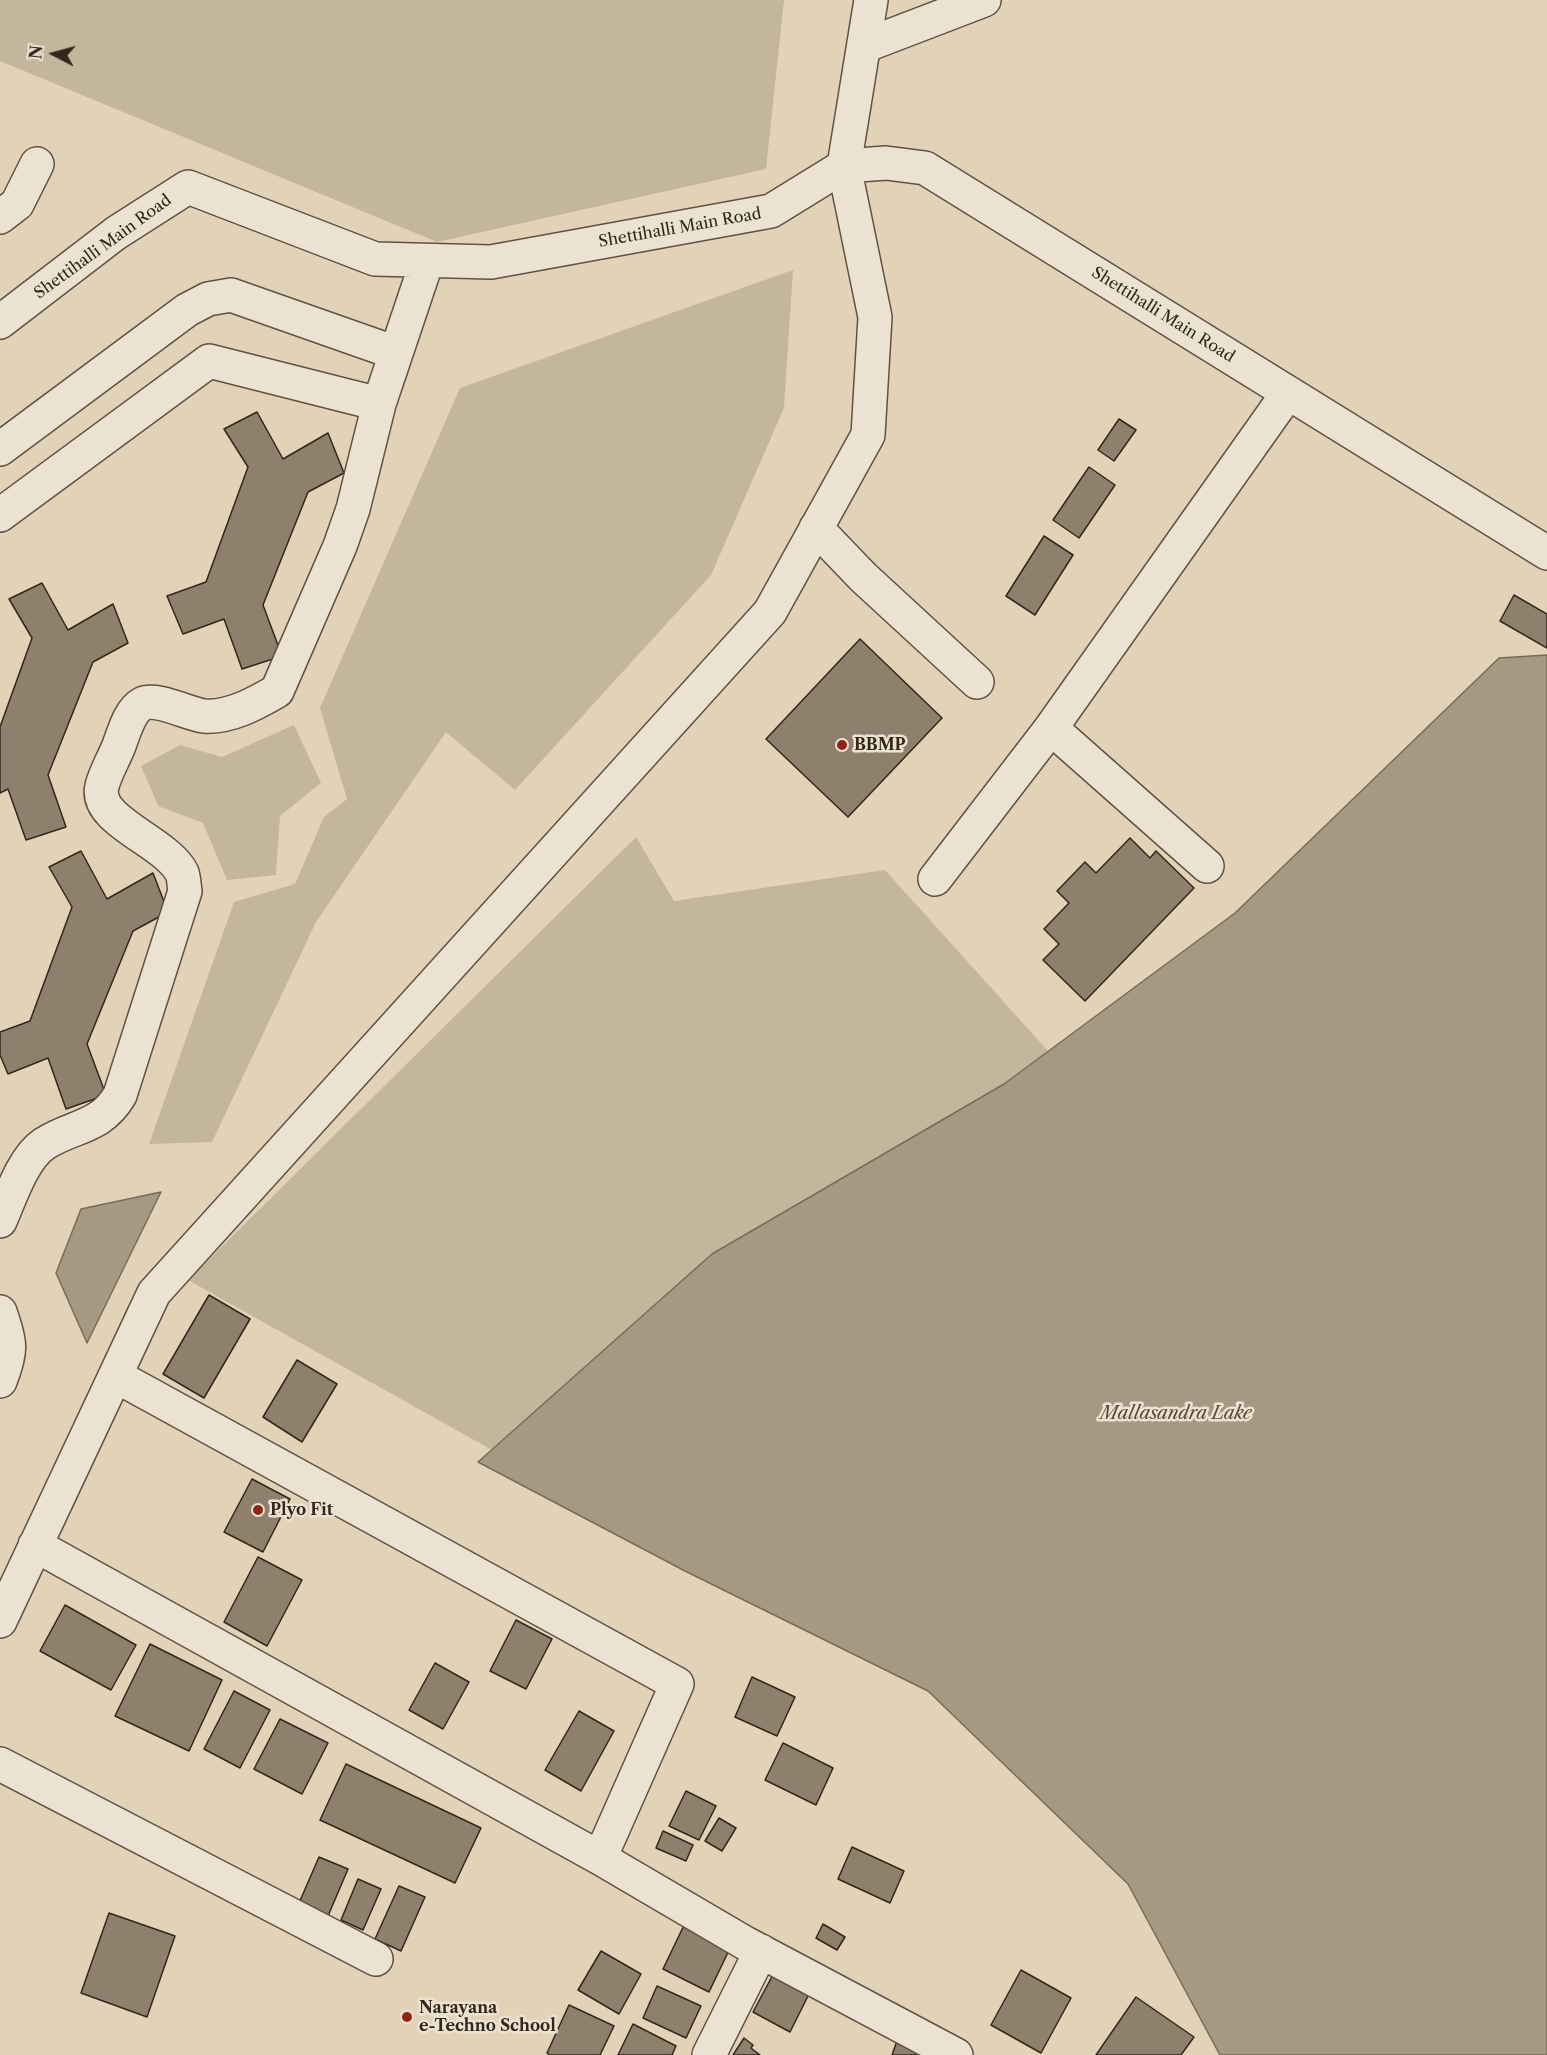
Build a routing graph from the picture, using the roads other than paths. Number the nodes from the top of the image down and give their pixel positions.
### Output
1 (871, 0) edge
2 (984, 0) edge
3 (864, 46) junction
4 (37, 164) dead end
5 (844, 166) junction
6 (0, 217) edge
7 (427, 261) junction
8 (0, 322) edge
9 (396, 353) junction
10 (1288, 393) junction
11 (379, 404) junction
12 (0, 449) edge
13 (0, 515) edge
14 (816, 528) junction
15 (1547, 553) edge
16 (977, 682) dead end
17 (1051, 728) junction
18 (1207, 866) dead end
19 (935, 879) dead end
20 (0, 1221) edge
21 (0, 1312) edge
22 (116, 1376) junction
23 (0, 1381) edge
24 (35, 1545) junction
25 (0, 1621) edge
26 (0, 1764) edge
27 (600, 1858) junction
28 (761, 1951) junction
29 (376, 1959) dead end
30 (709, 2055) edge
31 (956, 2055) edge

1 - 3 street
2 - 3 street
3 - 5 street
4 - 6 street
5 - 7 street, Shettihalli Main Road
5 - 10 street, Shettihalli Main Road
5 - 14 street
7 - 8 street, Shettihalli Main Road
7 - 9 street
9 - 11 street
9 - 12 street
10 - 15 street, Shettihalli Main Road
10 - 17 street
11 - 13 street
11 - 20 street
14 - 16 street
14 - 22 street
17 - 18 street
17 - 19 street
21 - 23 street
22 - 24 street
22 - 27 street
24 - 25 street
24 - 27 street
26 - 29 street
27 - 28 street
28 - 30 street
28 - 31 street

